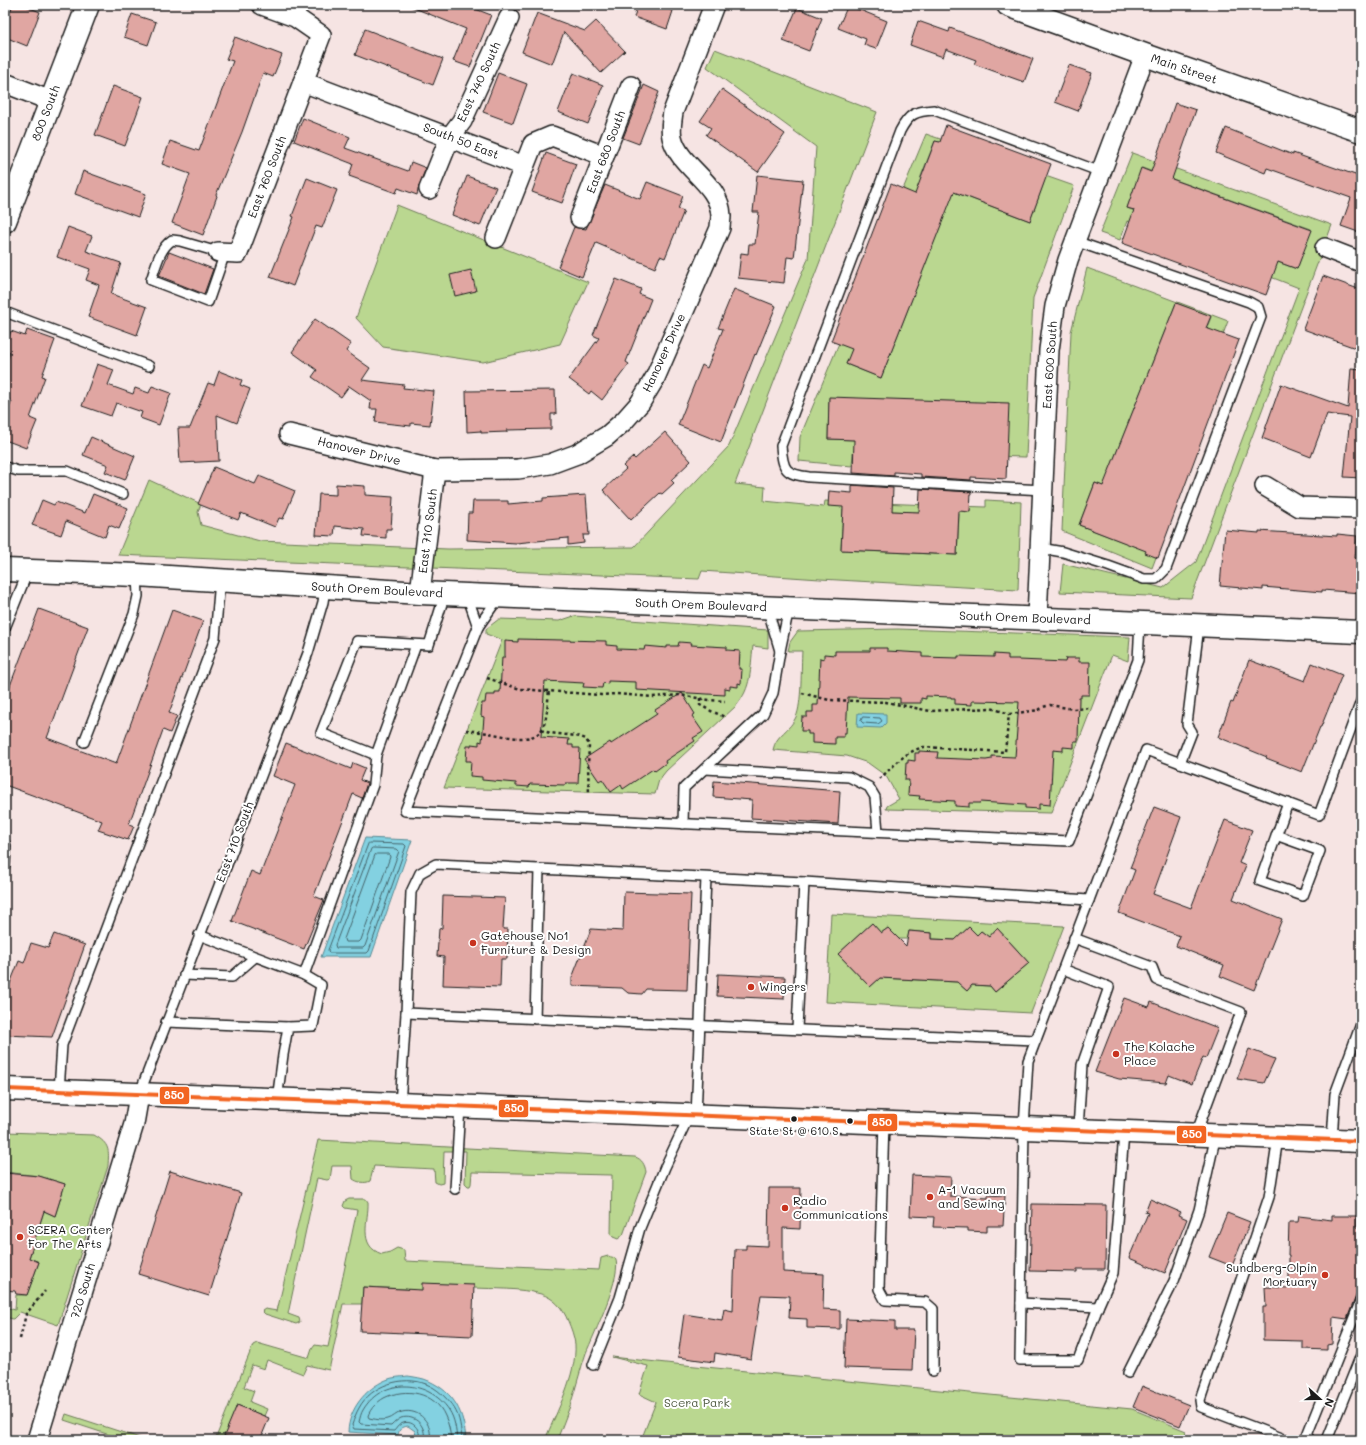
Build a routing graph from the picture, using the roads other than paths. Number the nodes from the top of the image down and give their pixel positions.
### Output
1 (88, 5) edge
2 (262, 5) edge
3 (714, 5) edge
4 (1008, 5) edge
5 (509, 18) dead end
6 (1145, 55) junction
7 (5, 82) edge
8 (303, 82) junction
9 (631, 86) dead end
10 (51, 101) junction
11 (1360, 129) edge
12 (450, 138) junction
13 (604, 156) junction
14 (524, 166) junction
15 (1101, 172) junction
16 (429, 189) dead end
17 (580, 218) dead end
18 (5, 221) edge
19 (496, 238) dead end
20 (1075, 241) junction
21 (1325, 248) dead end
22 (222, 252) junction
23 (1361, 262) edge
24 (5, 312) edge
25 (148, 366) dead end
26 (289, 434) dead end
27 (5, 467) edge
28 (435, 470) junction
29 (1265, 486) dead end
30 (1043, 490) junction
31 (123, 494) dead end
32 (1361, 509) edge
33 (1040, 548) junction
34 (5, 570) edge
35 (35, 571) junction
36 (137, 575) junction
37 (220, 580) junction
38 (325, 588) junction
39 (420, 593) junction
40 (445, 594) junction
41 (467, 595) junction
42 (499, 596) junction
43 (767, 607) junction
44 (789, 608) junction
45 (1037, 618) junction
46 (1140, 623) junction
47 (1199, 626) junction
48 (478, 627) junction
49 (5, 628) edge
50 (1361, 632) edge
51 (416, 645) junction
52 (780, 651) junction
53 (1361, 701) edge
54 (84, 742) dead end
55 (376, 755) junction
56 (1180, 763) junction
57 (705, 769) junction
58 (1288, 804) junction
59 (683, 824) junction
60 (878, 832) junction
61 (1276, 835) junction
62 (5, 844) edge
63 (5, 865) edge
64 (539, 869) junction
65 (706, 878) junction
66 (804, 882) junction
67 (1089, 900) junction
68 (199, 935) junction
69 (1074, 938) junction
70 (255, 957) junction
71 (1063, 969) junction
72 (184, 975) junction
73 (304, 975) junction
74 (406, 1013) junction
75 (536, 1018) junction
76 (166, 1022) junction
77 (1361, 1024) edge
78 (700, 1025) junction
79 (288, 1027) junction
80 (797, 1029) junction
81 (1036, 1040) junction
82 (5, 1089) edge
83 (59, 1091) junction
84 (139, 1095) junction
85 (278, 1100) junction
86 (400, 1105) junction
87 (460, 1107) junction
88 (692, 1116) junction
89 (884, 1123) junction
90 (1024, 1128) junction
91 (1078, 1130) junction
92 (1124, 1133) junction
93 (1206, 1135) junction
94 (1278, 1138) junction
95 (1332, 1140) junction
96 (1361, 1141) edge
97 (455, 1189) dead end
98 (1361, 1300) edge
99 (1021, 1303) junction
100 (1098, 1307) junction
101 (1361, 1355) edge
102 (593, 1365) dead end
103 (932, 1371) dead end
104 (1128, 1373) dead end
105 (37, 1440) edge
106 (1287, 1440) edge
107 (1305, 1440) edge
108 (1326, 1440) edge

1 - 10 street, 800 South
2 - 8 street
3 - 28 street, Hanover Drive
4 - 6 street, Main Street
5 - 12 street, East 740 South
6 - 11 street, Main Street
6 - 15 street, East 600 South
7 - 10 street
8 - 12 street, South 50 East
8 - 22 street, East 760 South
9 - 13 street, East 680 South
10 - 18 street, 800 South
12 - 14 street, South 50 East
12 - 16 street, East 740 South
13 - 14 street
13 - 17 street, East 680 South
14 - 19 street
15 - 20 street, East 600 South
15 - 30 lane
20 - 30 street, East 600 South
20 - 33 lane
21 - 23 street
22 - 22 lane
24 - 25 lane
26 - 28 street, Hanover Drive
27 - 31 lane
28 - 39 street, East 710 South
29 - 32 street
30 - 33 street, East 600 South
33 - 45 street, East 600 South
34 - 35 street, South Orem Boulevard
35 - 36 street, South Orem Boulevard
35 - 49 lane
36 - 37 street, South Orem Boulevard
36 - 54 lane
37 - 38 street, South Orem Boulevard
37 - 83 lane
38 - 39 street, South Orem Boulevard
38 - 68 lane, East 710 South
39 - 40 street, South Orem Boulevard
40 - 41 street, South Orem Boulevard
40 - 51 lane
41 - 42 street, South Orem Boulevard
41 - 48 lane
42 - 43 street, South Orem Boulevard
42 - 48 lane
43 - 44 street, South Orem Boulevard
43 - 52 lane
44 - 45 street, South Orem Boulevard
44 - 52 lane
45 - 46 street, South Orem Boulevard
46 - 47 street, South Orem Boulevard
46 - 60 lane
47 - 50 street, South Orem Boulevard
47 - 56 lane
48 - 59 lane
51 - 55 lane
51 - 55 lane
52 - 57 lane
53 - 58 lane
55 - 73 lane
56 - 58 lane
56 - 67 lane
57 - 59 lane
57 - 60 lane
58 - 61 lane
59 - 60 lane
61 - 61 lane
62 - 63 lane
64 - 65 lane
64 - 74 lane
64 - 75 lane
65 - 66 lane
65 - 78 lane
66 - 67 lane
66 - 80 lane
67 - 69 lane
68 - 70 lane
68 - 72 lane, East 710 South
69 - 71 lane
69 - 93 lane
70 - 72 lane
70 - 73 lane
71 - 81 lane
71 - 91 lane
72 - 76 lane, East 710 South
73 - 79 lane
74 - 75 lane
74 - 86 lane
75 - 78 lane
76 - 79 lane
76 - 84 lane, East 710 South
77 - 95 lane
78 - 80 lane
78 - 88 lane
79 - 85 lane
80 - 81 lane
81 - 90 lane
82 - 83 street
83 - 84 street
84 - 85 street
84 - 105 street, 720 South
85 - 86 street
86 - 87 street
87 - 88 street
87 - 97 lane
88 - 89 street
88 - 102 lane
89 - 90 street
89 - 103 lane
90 - 91 street
90 - 99 lane
91 - 92 street
92 - 93 street
92 - 100 lane
93 - 94 street
93 - 104 lane
94 - 95 street
94 - 106 lane
95 - 96 street
98 - 107 lane
99 - 100 lane
99 - 100 lane
101 - 108 lane

